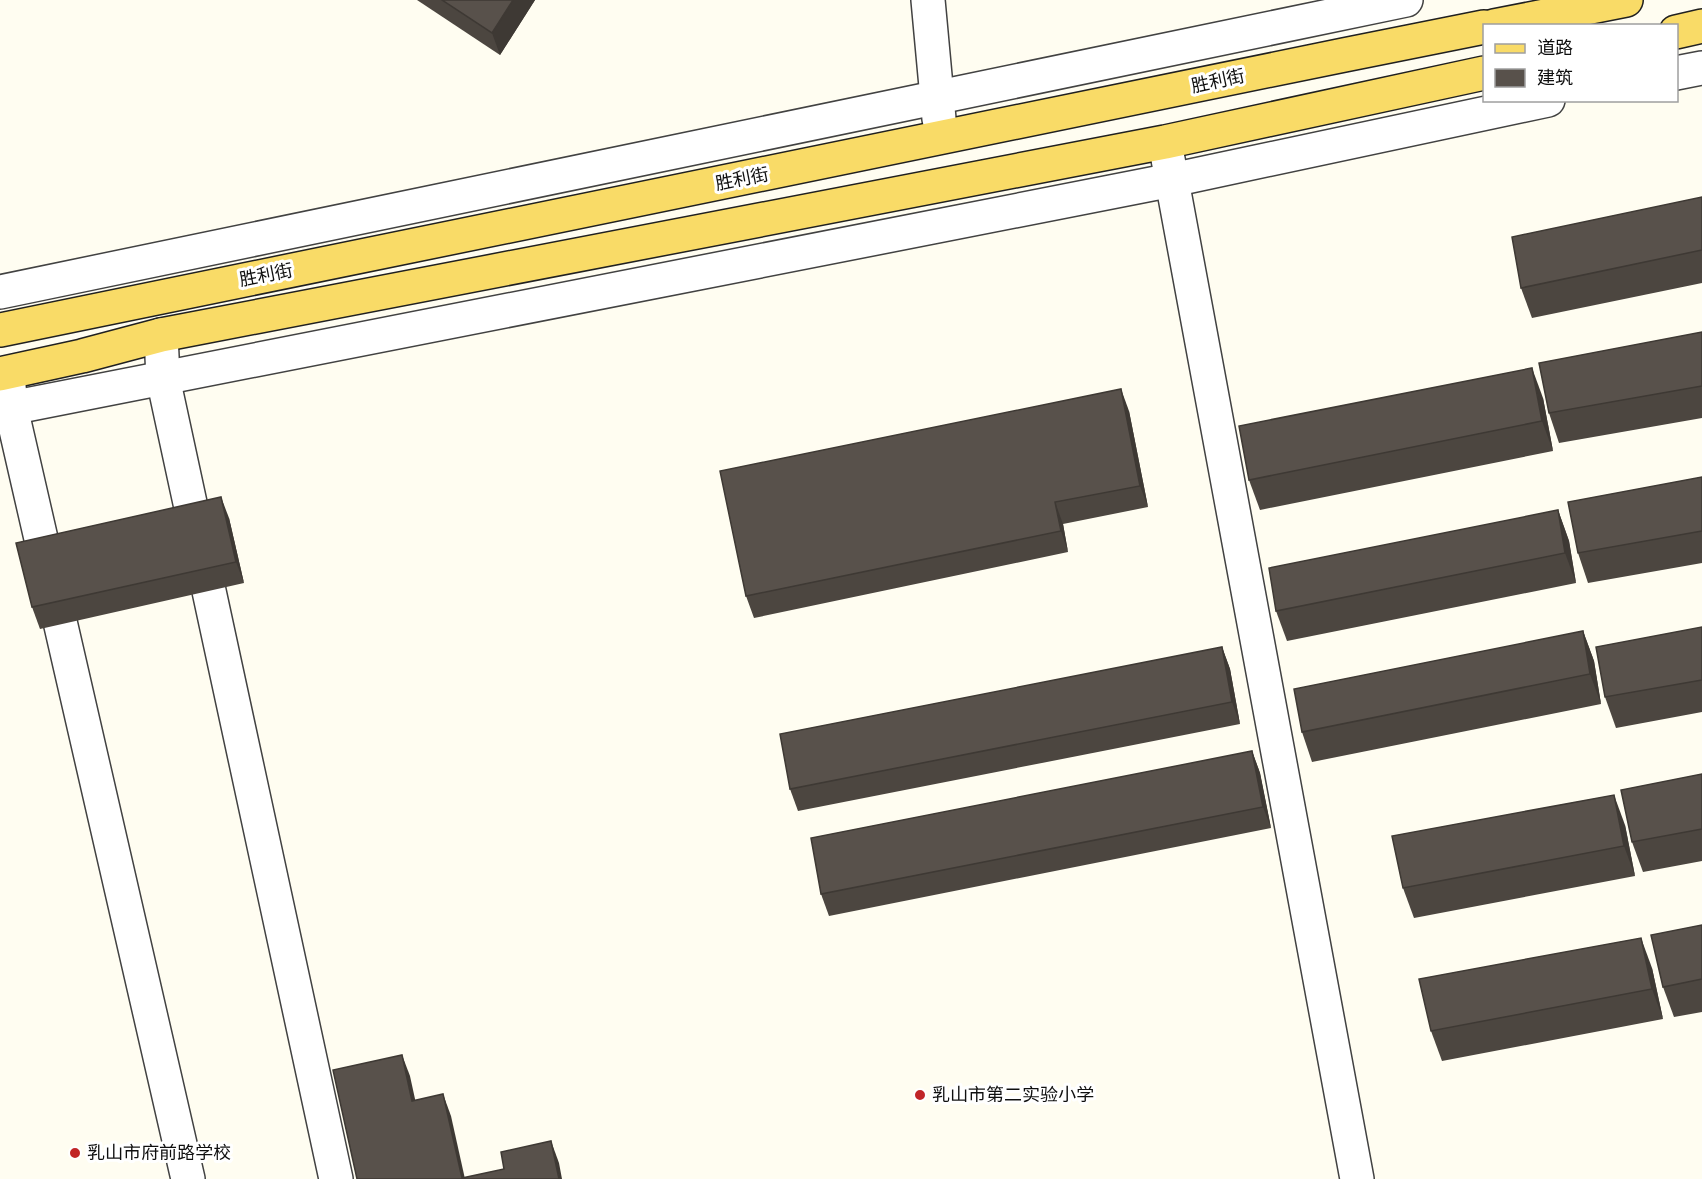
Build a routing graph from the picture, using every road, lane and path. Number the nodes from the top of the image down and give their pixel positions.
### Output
1 (928, 0) edge
2 (1406, 0) edge
3 (1626, 0) edge
4 (1332, 8) edge
5 (1504, 24) edge
6 (1702, 26) edge
7 (1483, 27) edge
8 (1678, 32) edge
9 (1344, 55) junction
10 (1702, 68) edge
11 (1483, 73) edge
12 (1678, 74) edge
13 (937, 98) junction
14 (1539, 102) edge
15 (942, 138) junction
16 (1165, 142) junction
17 (1172, 180) junction
18 (0, 292) edge
19 (0, 330) edge
20 (161, 335) junction
21 (4, 373) edge
22 (163, 378) junction
23 (6, 409) edge
24 (188, 1179) edge
25 (336, 1179) edge
26 (1357, 1179) edge

1 - 13 street
2 - 4 street
3 - 5 main road
4 - 9 street
4 - 13 street
6 - 8 main road
7 - 9 main road, 胜利街
9 - 15 main road, 胜利街
10 - 12 street
11 - 16 main road
13 - 15 street
13 - 18 street
14 - 17 street
15 - 19 main road, 胜利街
16 - 17 street
16 - 20 main road
17 - 22 street
17 - 26 street
20 - 21 main road
20 - 22 street
21 - 23 street
22 - 23 street
22 - 25 street
23 - 24 street

